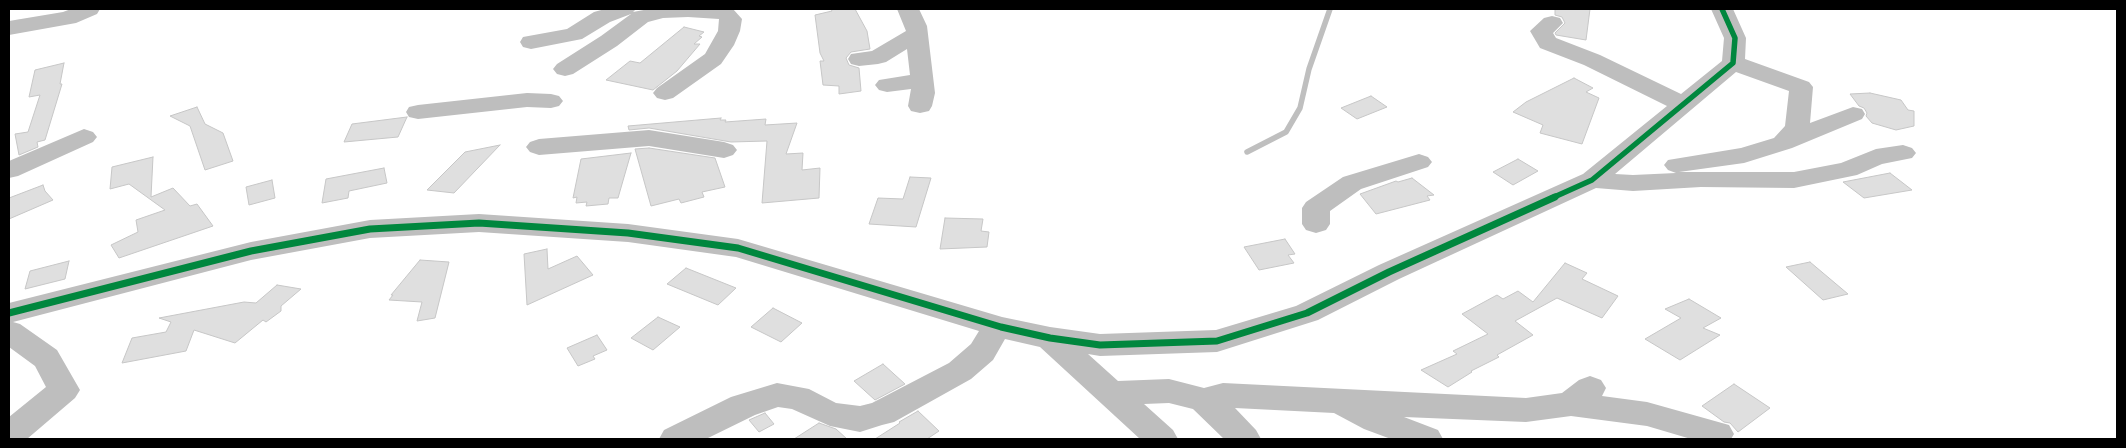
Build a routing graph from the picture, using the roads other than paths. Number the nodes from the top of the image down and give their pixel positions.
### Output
1 (89, 9) edge
2 (625, 9) edge
3 (908, 9) edge
4 (1722, 9) edge
5 (1552, 22) dead end
6 (9, 28) edge
7 (917, 34) junction
8 (531, 42) dead end
9 (859, 59) dead end
10 (1734, 63) junction
11 (565, 69) dead end
12 (922, 80) junction
13 (887, 85) dead end
14 (665, 93) dead end
15 (551, 100) dead end
16 (1682, 104) junction
17 (920, 106) dead end
18 (418, 112) dead end
19 (1852, 114) dead end
20 (84, 137) dead end
21 (1783, 143) junction
22 (539, 147) dead end
23 (724, 150) dead end
24 (1903, 153) dead end
25 (1419, 162) dead end
26 (9, 170) edge
27 (1592, 180) junction
28 (1624, 182) junction
29 (1316, 224) dead end
30 (9, 313) edge
31 (997, 326) junction
32 (9, 332) edge
33 (1050, 338) junction
34 (1441, 391) dead end
35 (1110, 393) junction
36 (1204, 400) junction
37 (1336, 401) junction
38 (1402, 404) junction
39 (1718, 434) dead end
40 (9, 435) edge
41 (676, 439) edge
42 (1160, 439) edge
43 (1244, 439) edge
44 (1426, 439) edge

1 - 6 street
2 - 8 street
3 - 7 street
4 - 10 street
5 - 16 street
7 - 9 street
7 - 12 street
10 - 16 street
10 - 21 street
11 - 14 street
12 - 13 street
12 - 17 street
15 - 18 street
16 - 27 street
19 - 21 street
20 - 26 street
21 - 28 street
22 - 23 street
24 - 28 street
25 - 29 street
27 - 28 street
27 - 33 street
30 - 31 street
31 - 33 street
31 - 41 street
32 - 40 street
33 - 35 street
34 - 38 street
35 - 36 street
35 - 42 street
36 - 37 street
36 - 43 street
37 - 38 street
37 - 44 street
38 - 39 street

